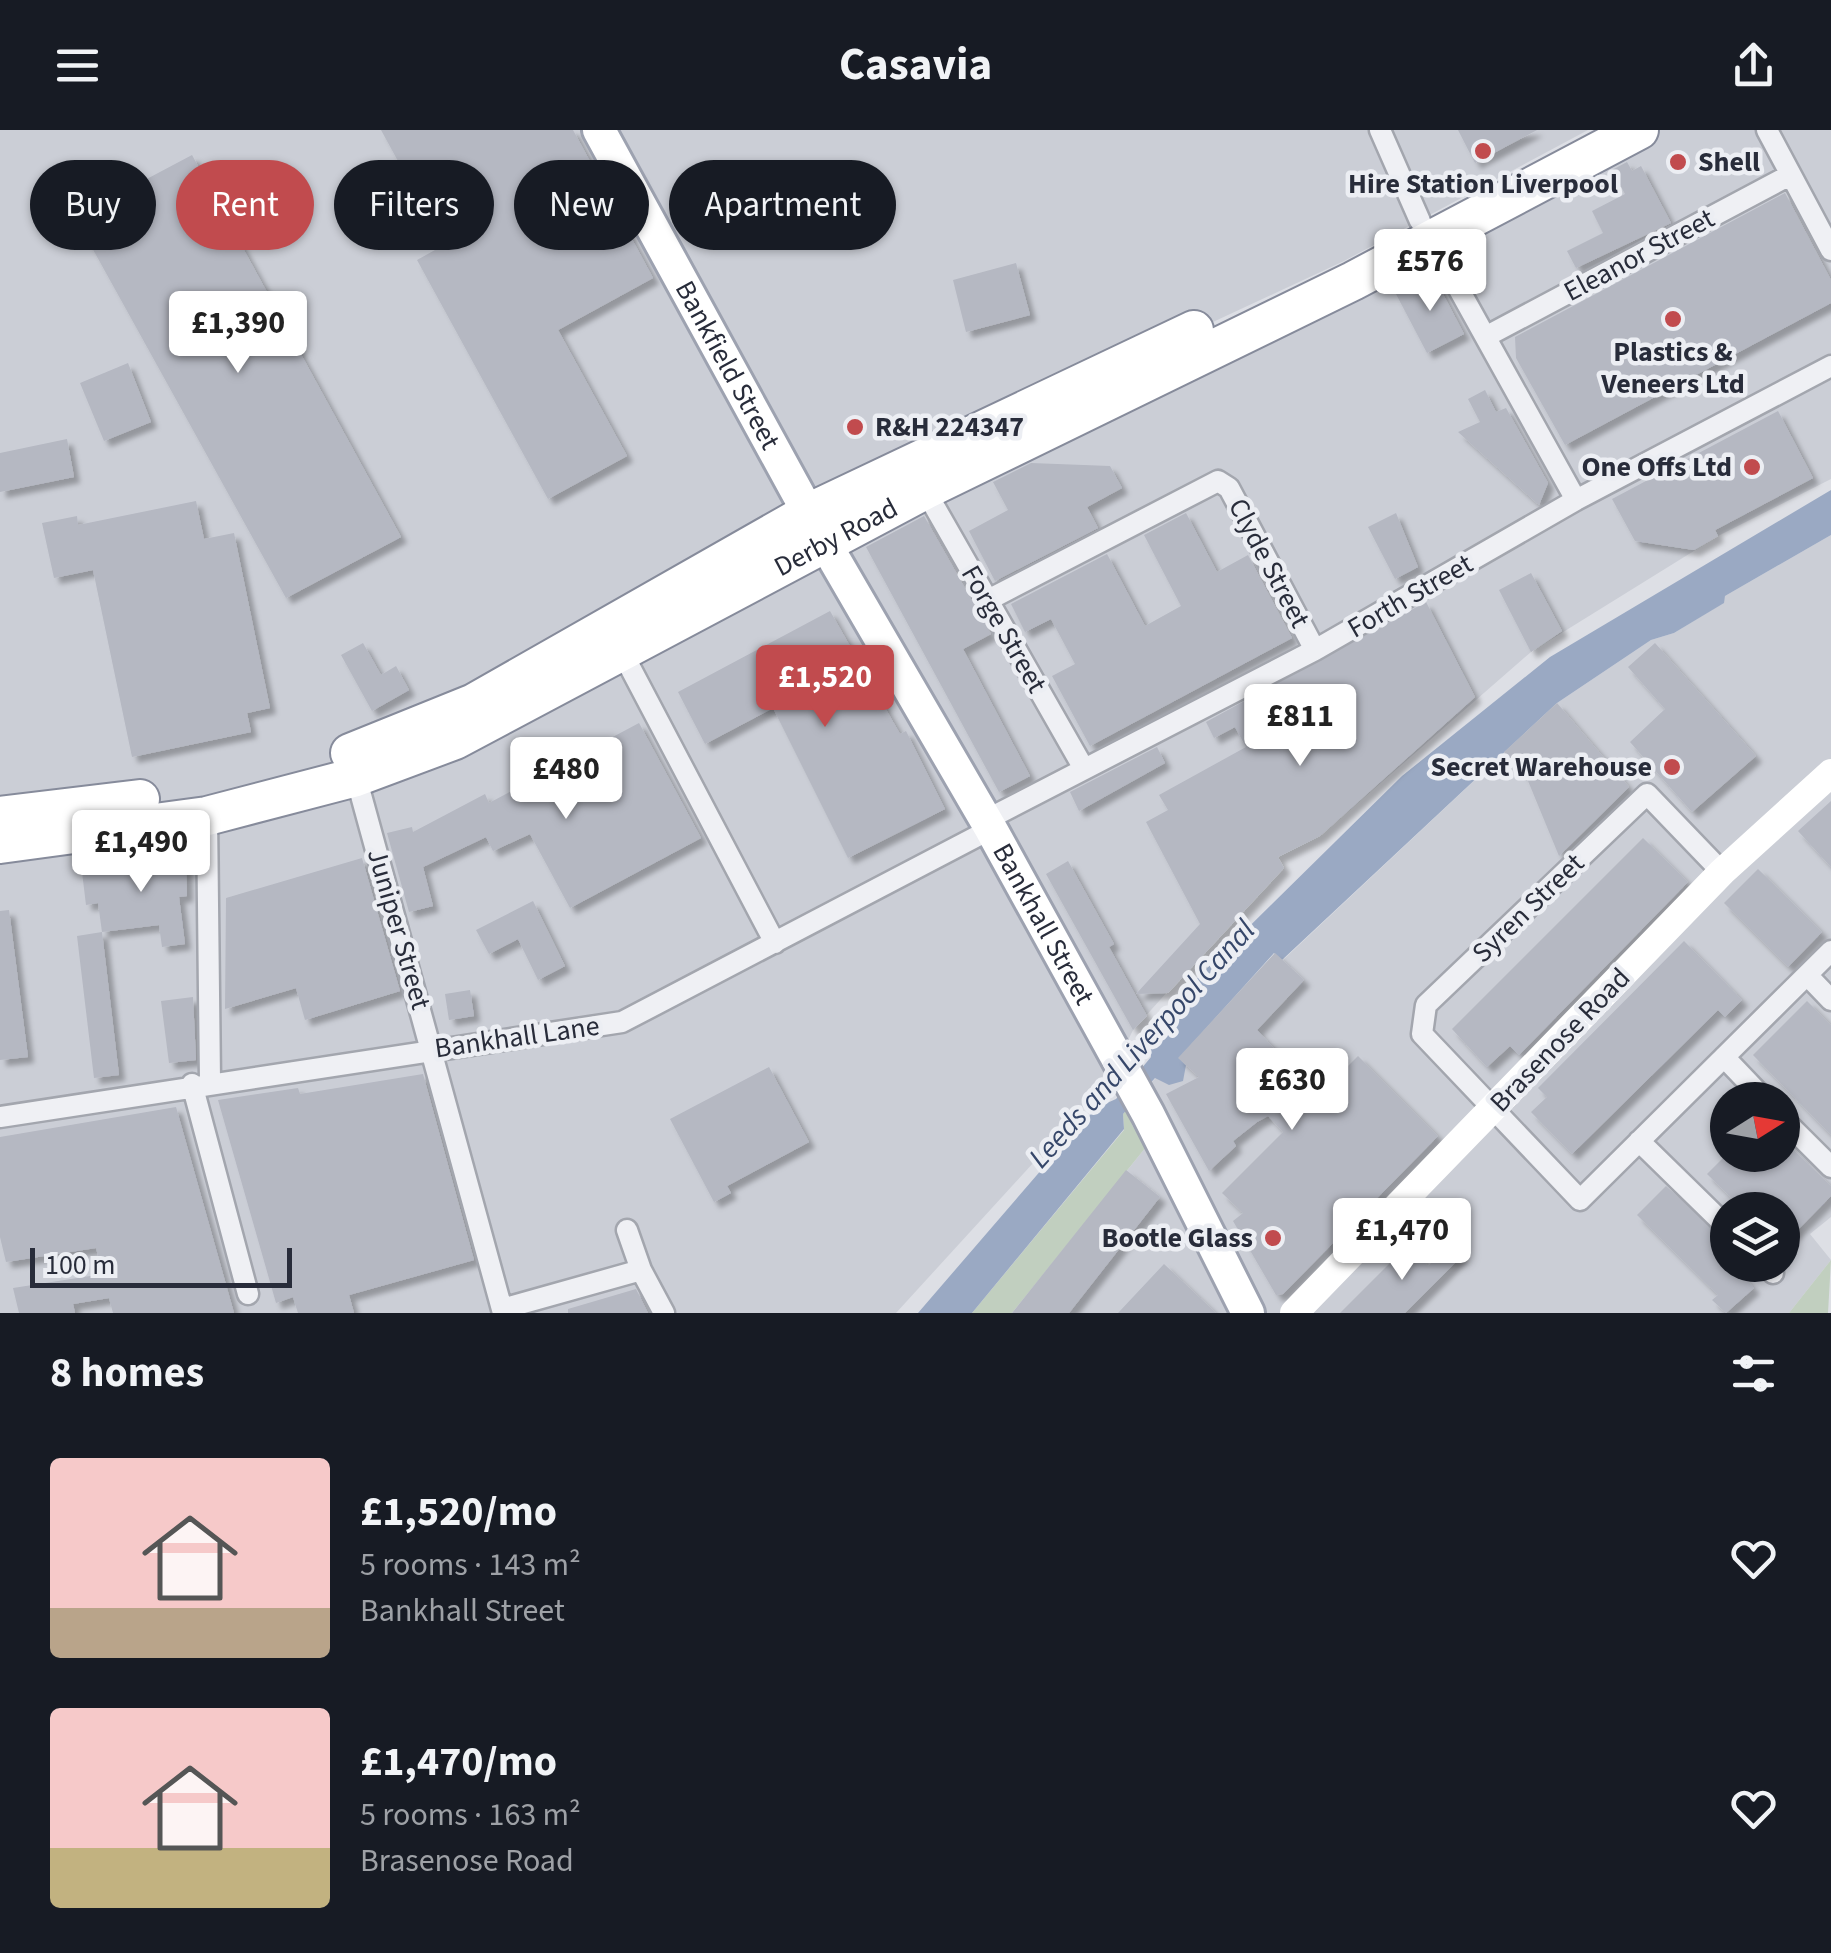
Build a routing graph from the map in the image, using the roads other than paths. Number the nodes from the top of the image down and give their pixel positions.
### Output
1 (599, 130) edge
2 (1380, 130) edge
3 (1588, 130) edge
4 (1639, 130) edge
5 (1767, 130) edge
6 (1790, 175) junction
7 (1426, 230) junction
8 (1831, 250) edge
9 (1487, 336) junction
10 (1831, 366) edge
11 (994, 456) junction
12 (925, 490) junction
13 (1576, 500) junction
14 (817, 529) junction
15 (988, 600) junction
16 (1315, 650) junction
17 (622, 652) junction
18 (1083, 767) junction
19 (1831, 773) edge
20 (356, 777) junction
21 (0, 816) edge
22 (207, 816) junction
23 (988, 824) junction
24 (0, 844) edge
25 (1722, 872) junction
26 (775, 942) junction
27 (1831, 951) edge
28 (1807, 975) junction
29 (1831, 1000) edge
30 (432, 1049) junction
31 (1724, 1058) junction
32 (1747, 1082) edge
33 (201, 1083) junction
34 (1492, 1110) junction
35 (0, 1117) edge
36 (1800, 1136) edge
37 (1639, 1140) junction
38 (1831, 1167) edge
39 (1710, 1210) edge
40 (627, 1230) dead end
41 (641, 1270) junction
42 (248, 1294) dead end
43 (503, 1311) edge
44 (664, 1313) edge
45 (1248, 1313) edge
46 (1294, 1313) edge

1 - 14 main road, Bankfield Street
2 - 7 street
3 - 7 highway, Derby Road
4 - 7 highway, Derby Road
5 - 6 street
6 - 8 street
6 - 9 street, Eleanor Street
7 - 9 street
7 - 11 highway, Derby Road
7 - 14 highway, Derby Road
9 - 13 street
10 - 13 street, Forth Street
11 - 12 highway, Derby Road
11 - 14 highway
12 - 14 highway, Derby Road
12 - 15 street, Forge Street
13 - 16 street, Forth Street
14 - 17 highway, Derby Road
14 - 21 highway
14 - 23 main road, Bankhall Street
15 - 16 street, Clyde Street
15 - 18 street, Forge Street
16 - 18 street, Forth Street
17 - 20 highway, Derby Road
17 - 26 street
18 - 23 street, Forth Street
19 - 25 main road, Brasenose Road
20 - 22 highway, Derby Road
20 - 30 street, Juniper Street
22 - 24 highway, Derby Road
22 - 33 street
23 - 26 street, Bankhall Lane
23 - 45 main road, Bankhall Street
25 - 34 main road, Brasenose Road
25 - 34 street, Syren Street
26 - 30 street, Bankhall Lane
27 - 28 street
28 - 29 street
28 - 31 street
30 - 33 street, Bankhall Lane
30 - 43 street, Juniper Street
31 - 32 street
31 - 37 street
33 - 35 street, Bankhall Lane
33 - 42 street
34 - 37 street
34 - 46 main road, Brasenose Road
36 - 38 street
37 - 39 street
40 - 41 street
41 - 43 street
41 - 44 street

